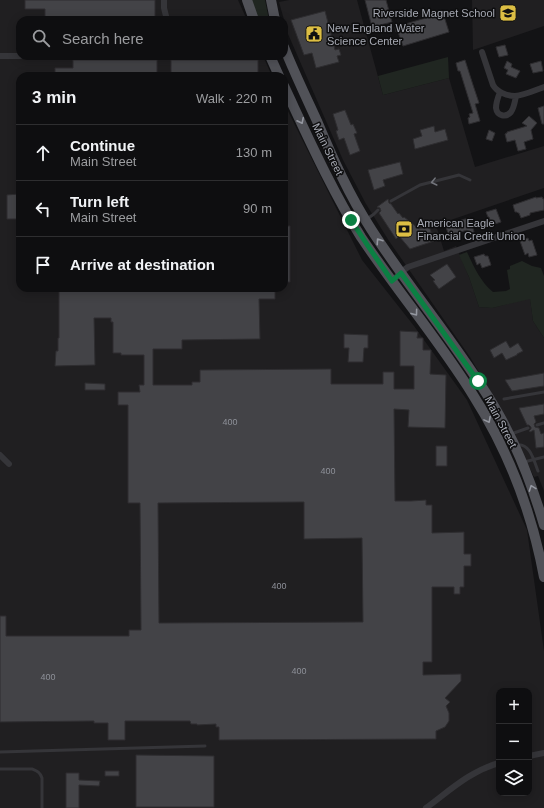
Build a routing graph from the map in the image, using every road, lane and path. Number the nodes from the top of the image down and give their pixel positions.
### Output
1 (164, 0) edge
2 (247, 0) edge
3 (271, 0) edge
4 (166, 16) edge
5 (253, 16) edge
6 (274, 16) edge
7 (482, 52) dead end
8 (0, 56) edge
9 (16, 56) edge
10 (288, 56) edge
11 (272, 60) edge
12 (277, 72) edge
13 (544, 87) edge
14 (500, 92) junction
15 (288, 94) edge
16 (516, 96) junction
17 (470, 180) dead end
18 (391, 201) dead end
19 (355, 202) junction
20 (344, 208) junction
21 (378, 210) dead end
22 (365, 220) junction
23 (544, 220) edge
24 (401, 273) junction
25 (392, 281) junction
26 (544, 392) edge
27 (504, 399) dead end
28 (544, 423) edge
29 (537, 425) dead end
30 (528, 428) dead end
31 (509, 435) junction
32 (514, 445) junction
33 (0, 455) edge
34 (544, 457) edge
35 (534, 460) junction
36 (522, 463) junction
37 (9, 464) dead end
38 (538, 471) dead end
39 (544, 526) edge
40 (540, 544) edge
41 (544, 577) edge
42 (205, 746) dead end
43 (0, 752) edge
44 (544, 753) edge
45 (532, 755) edge
46 (496, 764) edge
47 (0, 769) edge
48 (42, 808) edge
49 (426, 808) edge

1 - 4 street
2 - 5 main road
3 - 6 main road
7 - 14 street
8 - 9 street
10 - 19 main road, Main Street
11 - 12 main road
13 - 16 street
14 - 16 street
14 - 16 street
15 -> 20 main road, Main Street
17 -> 18 lane
19 - 20 main road
19 - 22 main road, Main Street
20 - 25 main road, Main Street
21 - 22 lane
24 -> 22 main road, Main Street
23 - 24 street
24 - 25 street
24 - 31 main road, Main Street
25 -> 40 main road, Main Street
26 - 27 lane
28 - 29 lane
30 - 31 lane
31 - 32 main road, Main Street
32 - 35 lane
32 - 36 main road, Main Street
33 - 37 street
34 - 35 lane
35 - 36 lane
35 - 38 lane
39 -> 36 main road, Main Street
40 - 41 main road, Main Street
42 - 43 lane
44 - 45 street
46 - 49 street
47 - 48 lane

